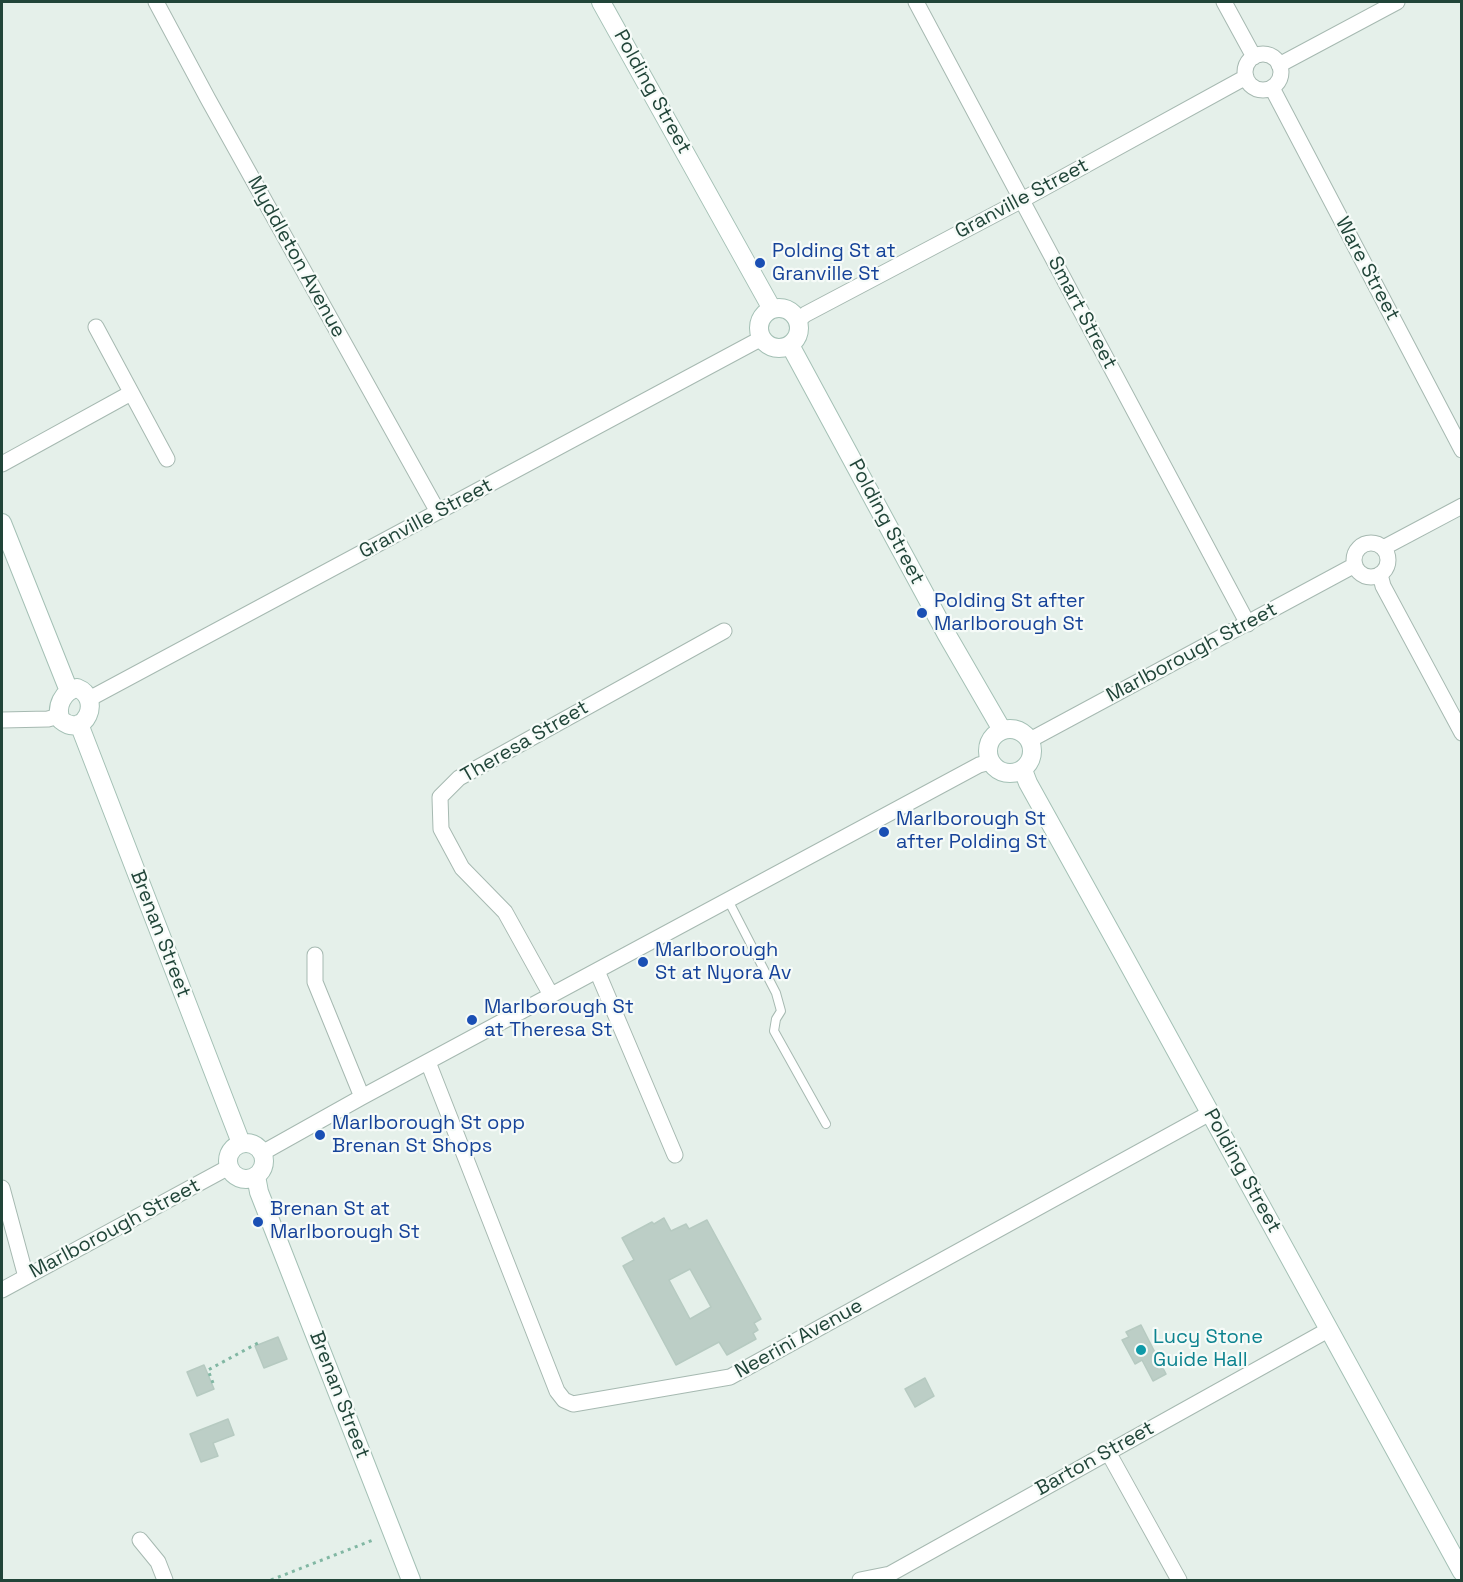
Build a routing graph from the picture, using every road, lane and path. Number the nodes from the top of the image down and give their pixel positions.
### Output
1 (156, 2) edge
2 (601, 2) edge
3 (916, 2) edge
4 (1224, 2) edge
5 (1397, 2) edge
6 (1254, 57) junction
7 (1279, 65) junction
8 (1246, 77) junction
9 (1272, 88) junction
10 (1022, 200) junction
11 (772, 309) junction
12 (798, 320) junction
13 (96, 327) dead end
14 (762, 338) junction
15 (790, 345) junction
16 (131, 393) junction
17 (1461, 450) edge
18 (167, 459) dead end
19 (2, 464) edge
20 (1461, 506) edge
21 (438, 512) junction
22 (2, 523) edge
23 (1383, 548) junction
24 (1355, 565) junction
25 (1380, 574) junction
26 (1248, 624) junction
27 (724, 631) dead end
28 (69, 691) junction
29 (89, 699) junction
30 (59, 716) junction
31 (2, 720) edge
32 (79, 724) junction
33 (1002, 730) junction
34 (1461, 733) edge
35 (1030, 740) junction
36 (990, 762) junction
37 (1023, 770) junction
38 (728, 900) junction
39 (315, 955) dead end
40 (597, 971) junction
41 (551, 995) junction
42 (428, 1062) junction
43 (362, 1097) junction
44 (1210, 1113) junction
45 (826, 1124) dead end
46 (241, 1143) junction
47 (262, 1153) junction
48 (675, 1155) dead end
49 (229, 1167) junction
50 (256, 1176) junction
51 (2, 1188) edge
52 (26, 1276) junction
53 (2, 1290) edge
54 (1328, 1330) junction
55 (258, 1343) dead end
56 (213, 1383) dead end
57 (1108, 1452) junction
58 (140, 1540) dead end
59 (373, 1540) dead end
60 (1461, 1572) edge
61 (892, 1577) edge
62 (165, 1581) edge
63 (272, 1581) edge
64 (411, 1581) edge
65 (860, 1581) edge
66 (1179, 1581) edge

1 - 21 street, Myddleton Avenue
2 - 11 main road, Polding Street
3 - 10 street, Smart Street
4 - 6 street
5 - 7 street
6 - 7 street
6 - 8 street
7 - 9 street
8 - 9 street
8 - 10 street, Granville Street
9 - 17 street, Ware Street
10 - 12 street, Granville Street
10 - 26 street, Smart Street
11 - 12 main road
11 - 14 main road
12 - 15 main road
13 - 16 street
14 - 15 main road
14 - 21 street, Granville Street
15 - 33 main road, Polding Street
16 - 18 street
16 - 19 street
20 - 23 street
21 - 29 street, Granville Street
22 - 28 main road
23 - 24 street
23 - 25 street
24 - 25 street
24 - 26 street, Marlborough Street
25 - 34 street
26 - 35 street, Marlborough Street
27 - 41 street, Theresa Street
28 - 29 main road
28 - 30 main road
29 - 32 main road
30 - 31 street
30 - 32 main road
32 - 46 main road, Brenan Street
33 - 35 main road
33 - 36 main road
35 - 37 main road
36 - 37 main road
36 - 38 street
37 - 44 main road, Polding Street
38 - 40 street
38 - 45 lane
39 - 43 street
40 - 41 street
40 - 48 street
41 - 42 street
42 - 43 street
42 - 44 street, Neerini Avenue
43 - 47 street
44 - 54 main road, Polding Street
46 - 47 main road
46 - 49 main road
47 - 50 main road
49 - 50 main road
49 - 52 street, Marlborough Street
50 - 64 main road, Brenan Street
51 - 52 street
52 - 53 street, Marlborough Street
54 - 57 street, Barton Street
54 - 60 main road, Polding Street
55 - 56 path
57 - 61 street, Barton Street
57 - 66 street
58 - 62 street
59 - 63 path
61 - 65 street, Barton Street

